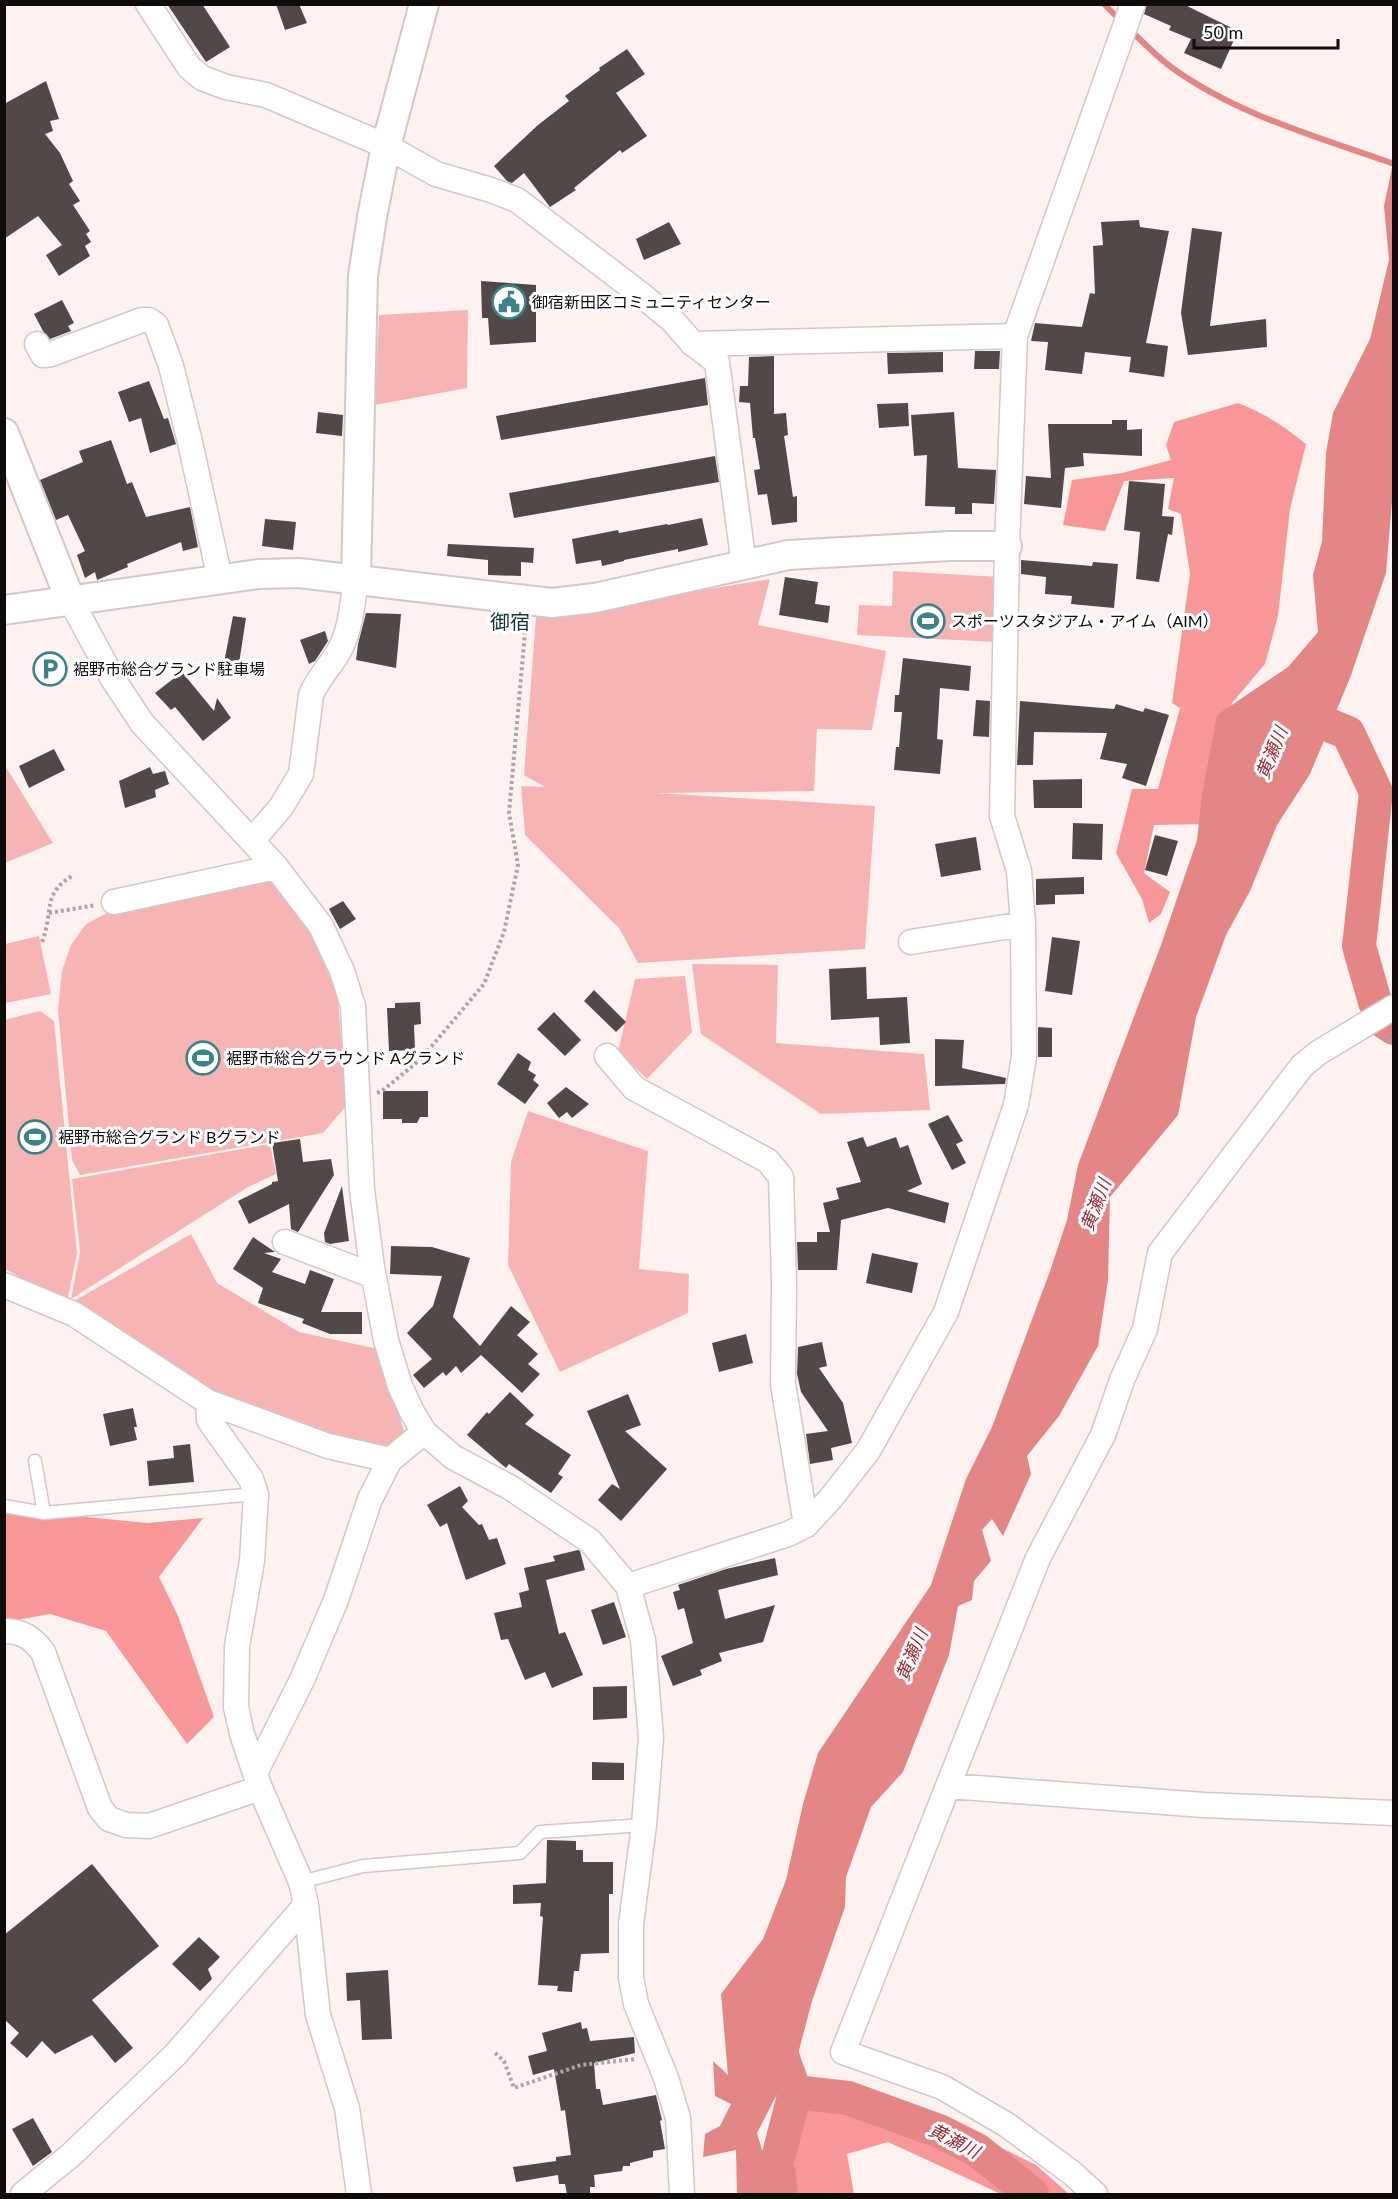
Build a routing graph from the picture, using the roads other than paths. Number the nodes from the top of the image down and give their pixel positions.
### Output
1 (148, 4) edge
2 (424, 4) edge
3 (1125, 15) edge
4 (386, 146) junction
5 (1015, 336) junction
6 (37, 344) dead end
7 (693, 345) junction
8 (4, 433) edge
9 (1007, 546) junction
10 (744, 565) junction
11 (220, 579) junction
12 (356, 579) junction
13 (70, 599) junction
14 (4, 610) edge
15 (252, 841) junction
16 (276, 867) junction
17 (114, 902) road end
18 (1023, 924) junction
19 (911, 942) dead end
20 (1386, 1011) edge
21 (607, 1056) dead end
22 (285, 1242) dead end
23 (374, 1276) junction
24 (4, 1285) edge
25 (208, 1402) junction
26 (424, 1432) junction
27 (390, 1460) junction
28 (35, 1461) dead end
29 (256, 1494) junction
30 (4, 1506) edge
31 (44, 1513) junction
32 (806, 1525) junction
33 (627, 1587) junction
34 (4, 1631) edge
35 (257, 1781) junction
36 (949, 1786) junction
37 (1394, 1813) edge
38 (644, 1825) junction
39 (304, 1893) junction
40 (23, 2194) edge
41 (359, 2194) edge
42 (682, 2194) edge
43 (1095, 2194) edge

1 - 4 street
2 - 4 street
3 - 5 street
4 - 7 street
4 - 12 street
5 - 7 street
5 - 9 street
6 - 11 street
7 - 10 street
8 - 13 street
9 - 10 street
9 - 18 street
10 - 12 street
11 - 12 street
11 - 13 street
12 - 15 street
13 - 14 street
13 - 15 street
15 - 16 street
16 - 17 street
16 - 23 street
18 - 19 street
18 - 32 street
20 - 36 street
21 - 32 street
22 - 23 street
23 - 26 street
24 - 25 street
25 - 27 street
25 - 29 street
26 - 27 street
26 - 33 street
27 - 35 street
28 - 31 lane
29 - 31 lane
29 - 35 street
30 - 31 lane
32 - 33 street
33 - 38 street
34 - 35 street
35 - 39 street
36 - 37 street
36 - 43 street
38 - 39 lane
38 - 42 street
39 - 40 street
39 - 41 street

